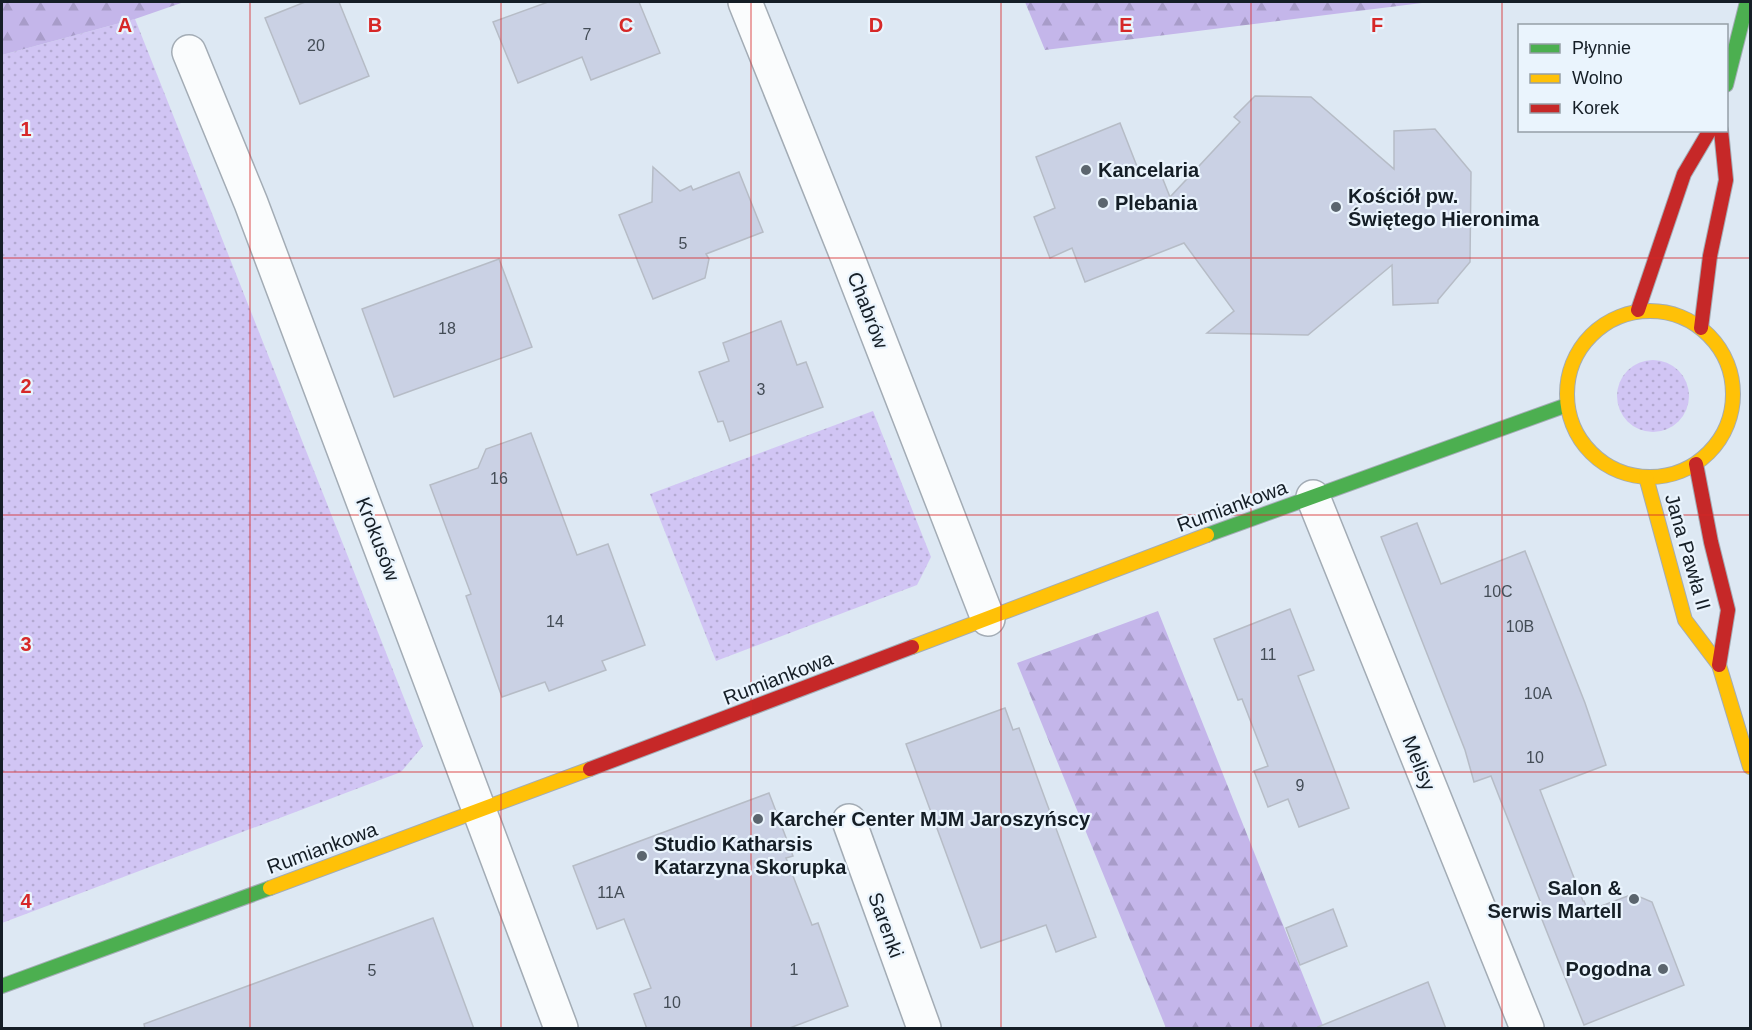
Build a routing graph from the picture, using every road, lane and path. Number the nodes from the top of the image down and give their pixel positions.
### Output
1 (745, 2) edge
2 (1747, 2) edge
3 (189, 52) dead end
4 (1728, 77) edge
5 (1709, 132) edge
6 (1720, 132) edge
7 (1638, 310) junction
8 (1701, 328) junction
9 (1567, 405) junction
10 (1696, 464) junction
11 (1646, 477) junction
12 (1313, 497) junction
13 (988, 619) junction
14 (1719, 665) junction
15 (1750, 767) edge
16 (480, 811) junction
17 (849, 821) dead end
18 (2, 986) edge
19 (561, 1029) edge
20 (924, 1029) edge
21 (1527, 1029) edge

1 - 13 street, Chabrów
2 - 4 street
3 - 16 street, Krokusów
5 - 7 street
6 - 8 street
7 - 8 street
7 - 9 street
8 - 10 street
9 - 11 street
9 - 12 street, Rumiankowa
10 - 11 street
10 - 14 street, Jana Pawła II
11 - 14 street, Jana Pawła II
12 - 13 street, Rumiankowa
12 - 21 street, Melisy
13 - 16 street, Rumiankowa
14 - 15 street, Jana Pawła II
16 - 18 street, Rumiankowa
16 - 19 street, Krokusów
17 - 20 street, Sarenki

